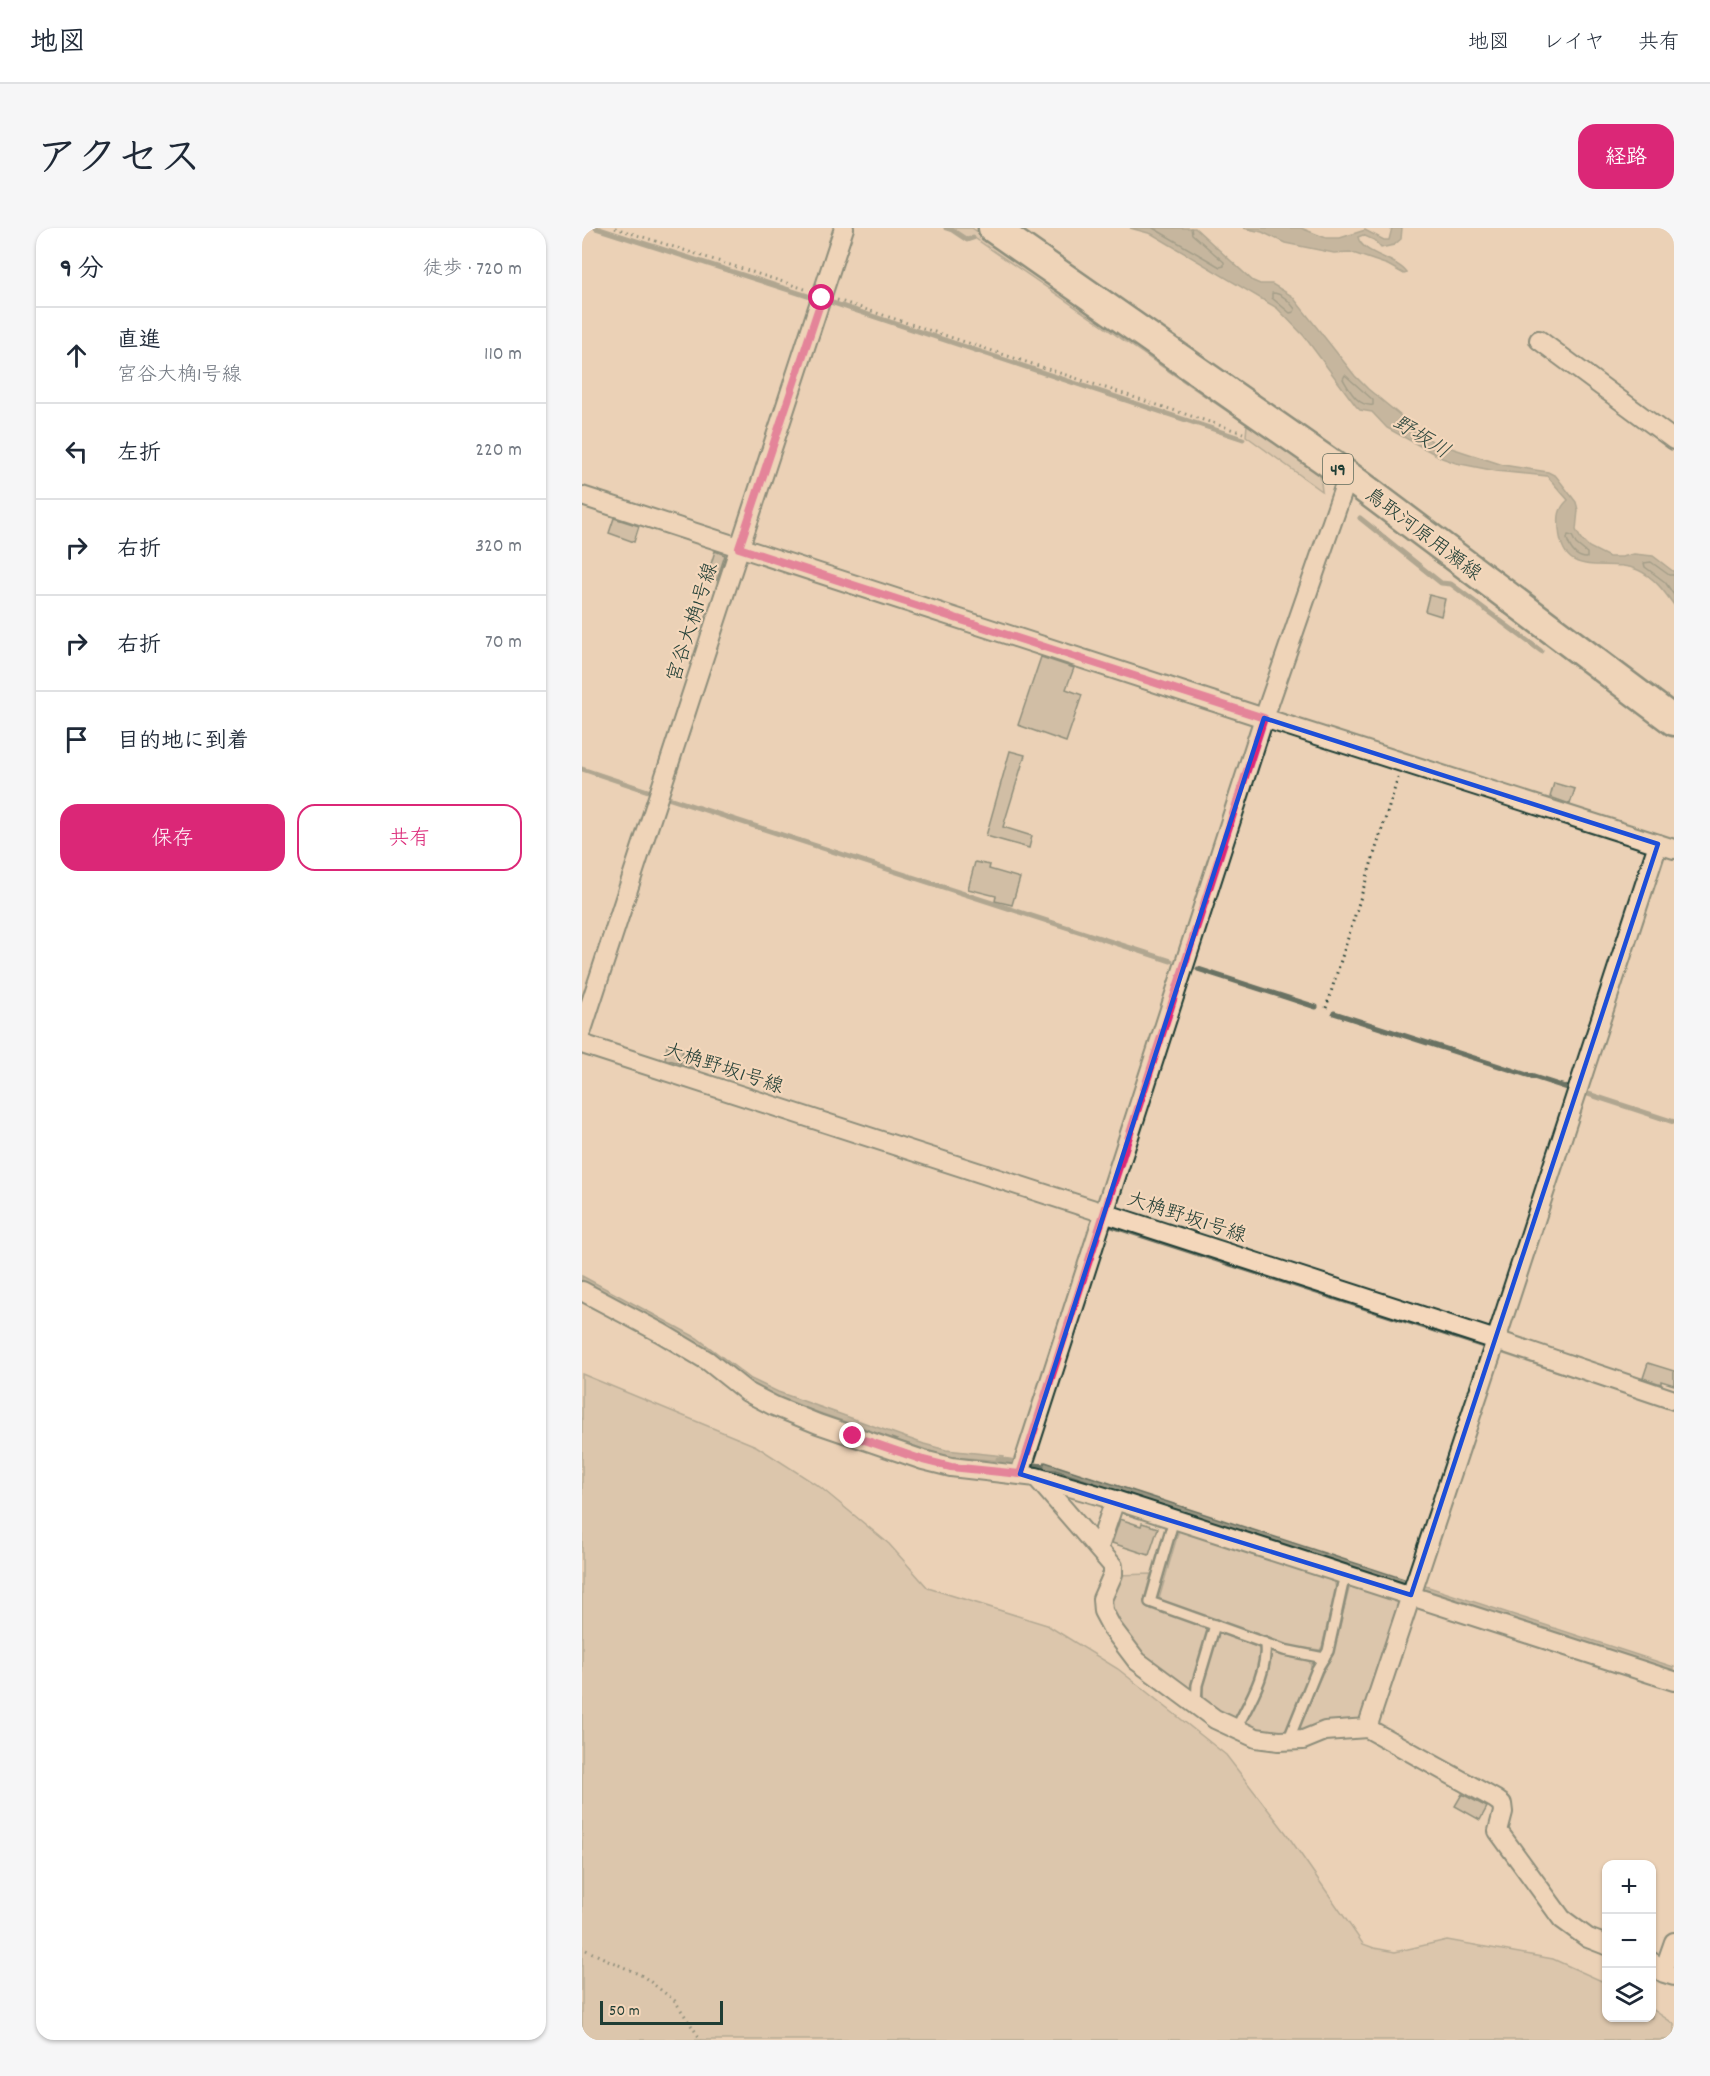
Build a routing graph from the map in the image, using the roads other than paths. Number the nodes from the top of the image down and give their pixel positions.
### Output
1 (844, 228) edge
2 (993, 228) edge
3 (1539, 340) dead end
4 (1674, 440) edge
5 (1348, 476) junction
6 (582, 496) edge
7 (739, 548) junction
8 (1264, 718) junction
9 (1674, 721) edge
10 (1666, 846) edge
11 (582, 1030) edge
12 (582, 1044) edge
13 (1104, 1213) junction
14 (582, 1291) edge
15 (1496, 1340) junction
16 (1674, 1400) edge
17 (1028, 1475) junction
18 (1114, 1500) junction
19 (1174, 1519) junction
20 (1099, 1547) junction
21 (1345, 1574) junction
22 (1411, 1595) junction
23 (1215, 1625) junction
24 (1264, 1643) junction
25 (1324, 1658) junction
26 (1674, 1681) edge
27 (1196, 1706) junction
28 (1367, 1728) junction
29 (1236, 1729) junction
30 (1288, 1741) junction
31 (1602, 1943) edge

1 - 7 street, 宮谷大桷1号線
2 - 5 main road, 鳥取河原用瀬線 / 49
3 - 4 street
5 - 8 street
5 - 9 main road, 鳥取河原用瀬線 / 49
6 - 7 street
7 - 8 street
7 - 11 street, 宮谷大桷1号線
8 - 10 street
8 - 13 street
10 - 15 street
12 - 13 street, 大桷野坂1号線
13 - 15 street, 大桷野坂1号線
13 - 17 street
14 - 17 street
15 - 16 street, 大桷野坂1号線
15 - 22 street
17 - 18 street
17 - 20 street
18 - 19 street
18 - 20 street
19 - 21 street
19 - 23 lane
20 - 27 street
21 - 22 street
21 - 25 lane
22 - 26 street
22 - 28 street
23 - 24 lane
23 - 27 lane
24 - 25 lane
24 - 29 lane
25 - 30 lane
27 - 29 street
28 - 30 street
28 - 31 street
29 - 30 street

